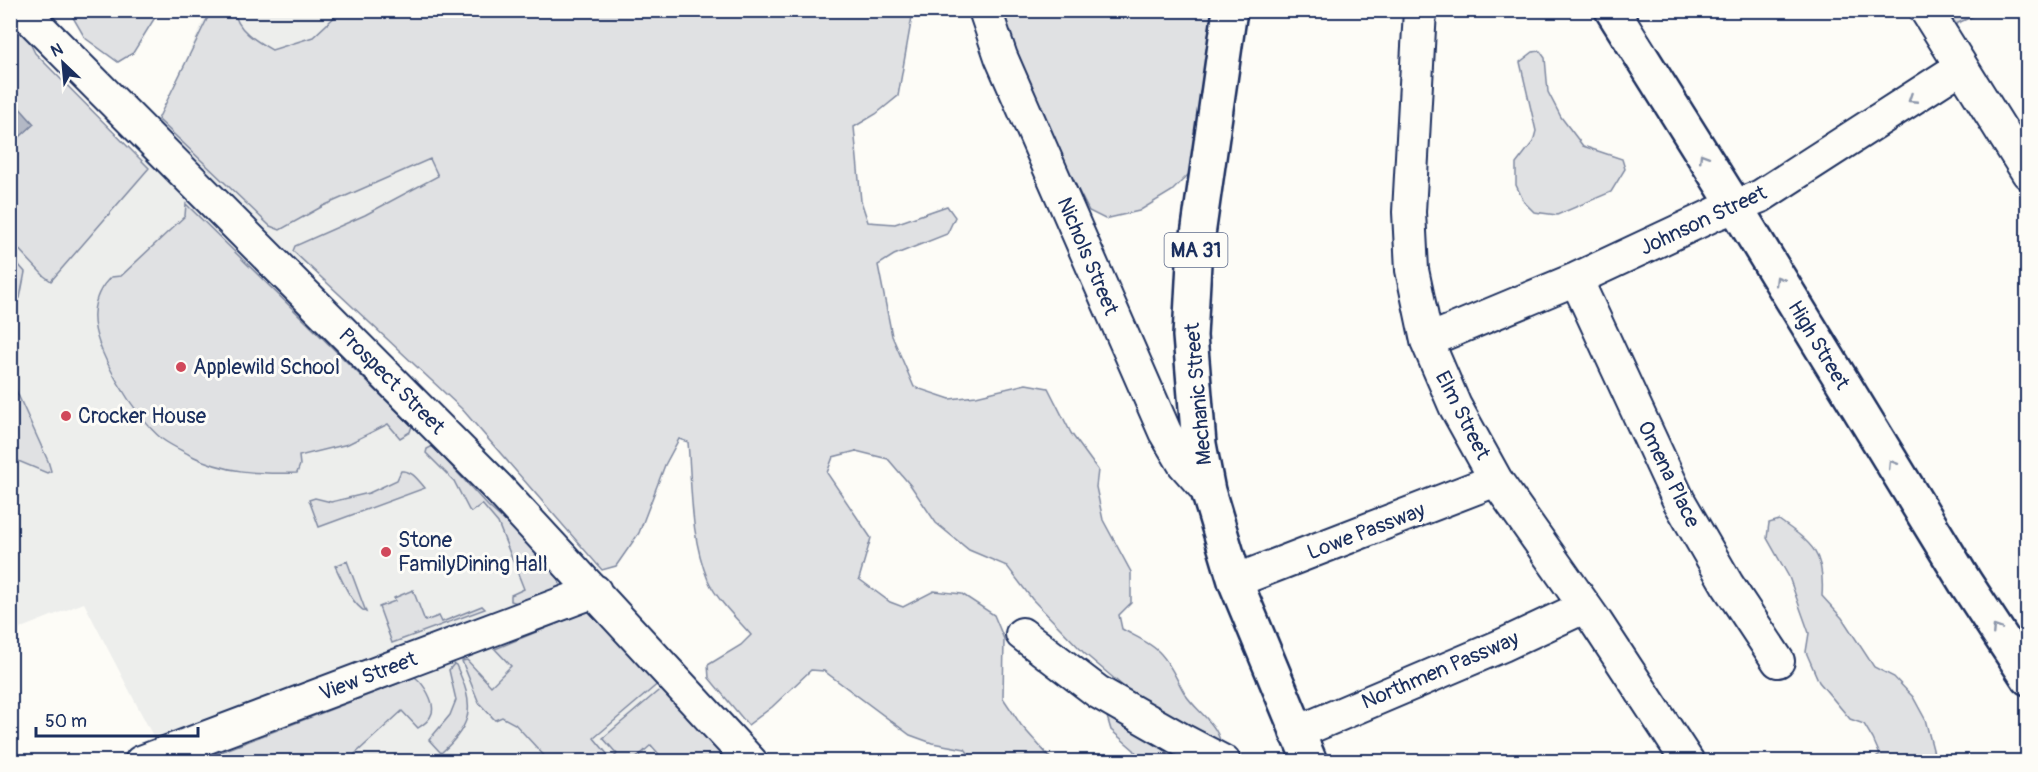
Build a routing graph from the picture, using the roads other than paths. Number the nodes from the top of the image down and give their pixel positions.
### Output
1 (22, 10) edge
2 (985, 10) edge
3 (1230, 10) edge
4 (1420, 10) edge
5 (1612, 10) edge
6 (1926, 10) edge
7 (1961, 67) junction
8 (2028, 173) edge
9 (1735, 206) junction
10 (1576, 279) junction
11 (1427, 341) junction
12 (1496, 480) junction
13 (1208, 491) junction
14 (1235, 580) junction
15 (595, 591) junction
16 (1584, 607) junction
17 (1022, 634) dead end
18 (1778, 661) dead end
19 (2028, 678) edge
20 (1303, 747) edge
21 (159, 758) edge
22 (751, 762) edge
23 (1224, 762) edge
24 (1688, 762) edge

1 - 15 street, Prospect Street
2 - 13 street, Nichols Street
3 - 13 main road, Mechanic Street / MA 31
4 - 11 street, Elm Street
9 -> 5 main road, High Street
6 - 7 street
7 - 8 street
7 -> 9 street, Johnson Street
9 - 10 street, Johnson Street
19 -> 9 main road, High Street
10 - 11 street, Johnson Street
10 - 18 street, Omena Place
11 - 12 street, Elm Street
12 - 14 street, Lowe Passway
12 - 16 street, Elm Street
13 - 14 main road, Mechanic Street / MA 31
14 - 20 main road, Mechanic Street / MA 31
15 - 21 street, View Street
15 - 22 street, Prospect Street
16 - 20 street, Northmen Passway
16 - 24 street, Elm Street
17 - 23 street

